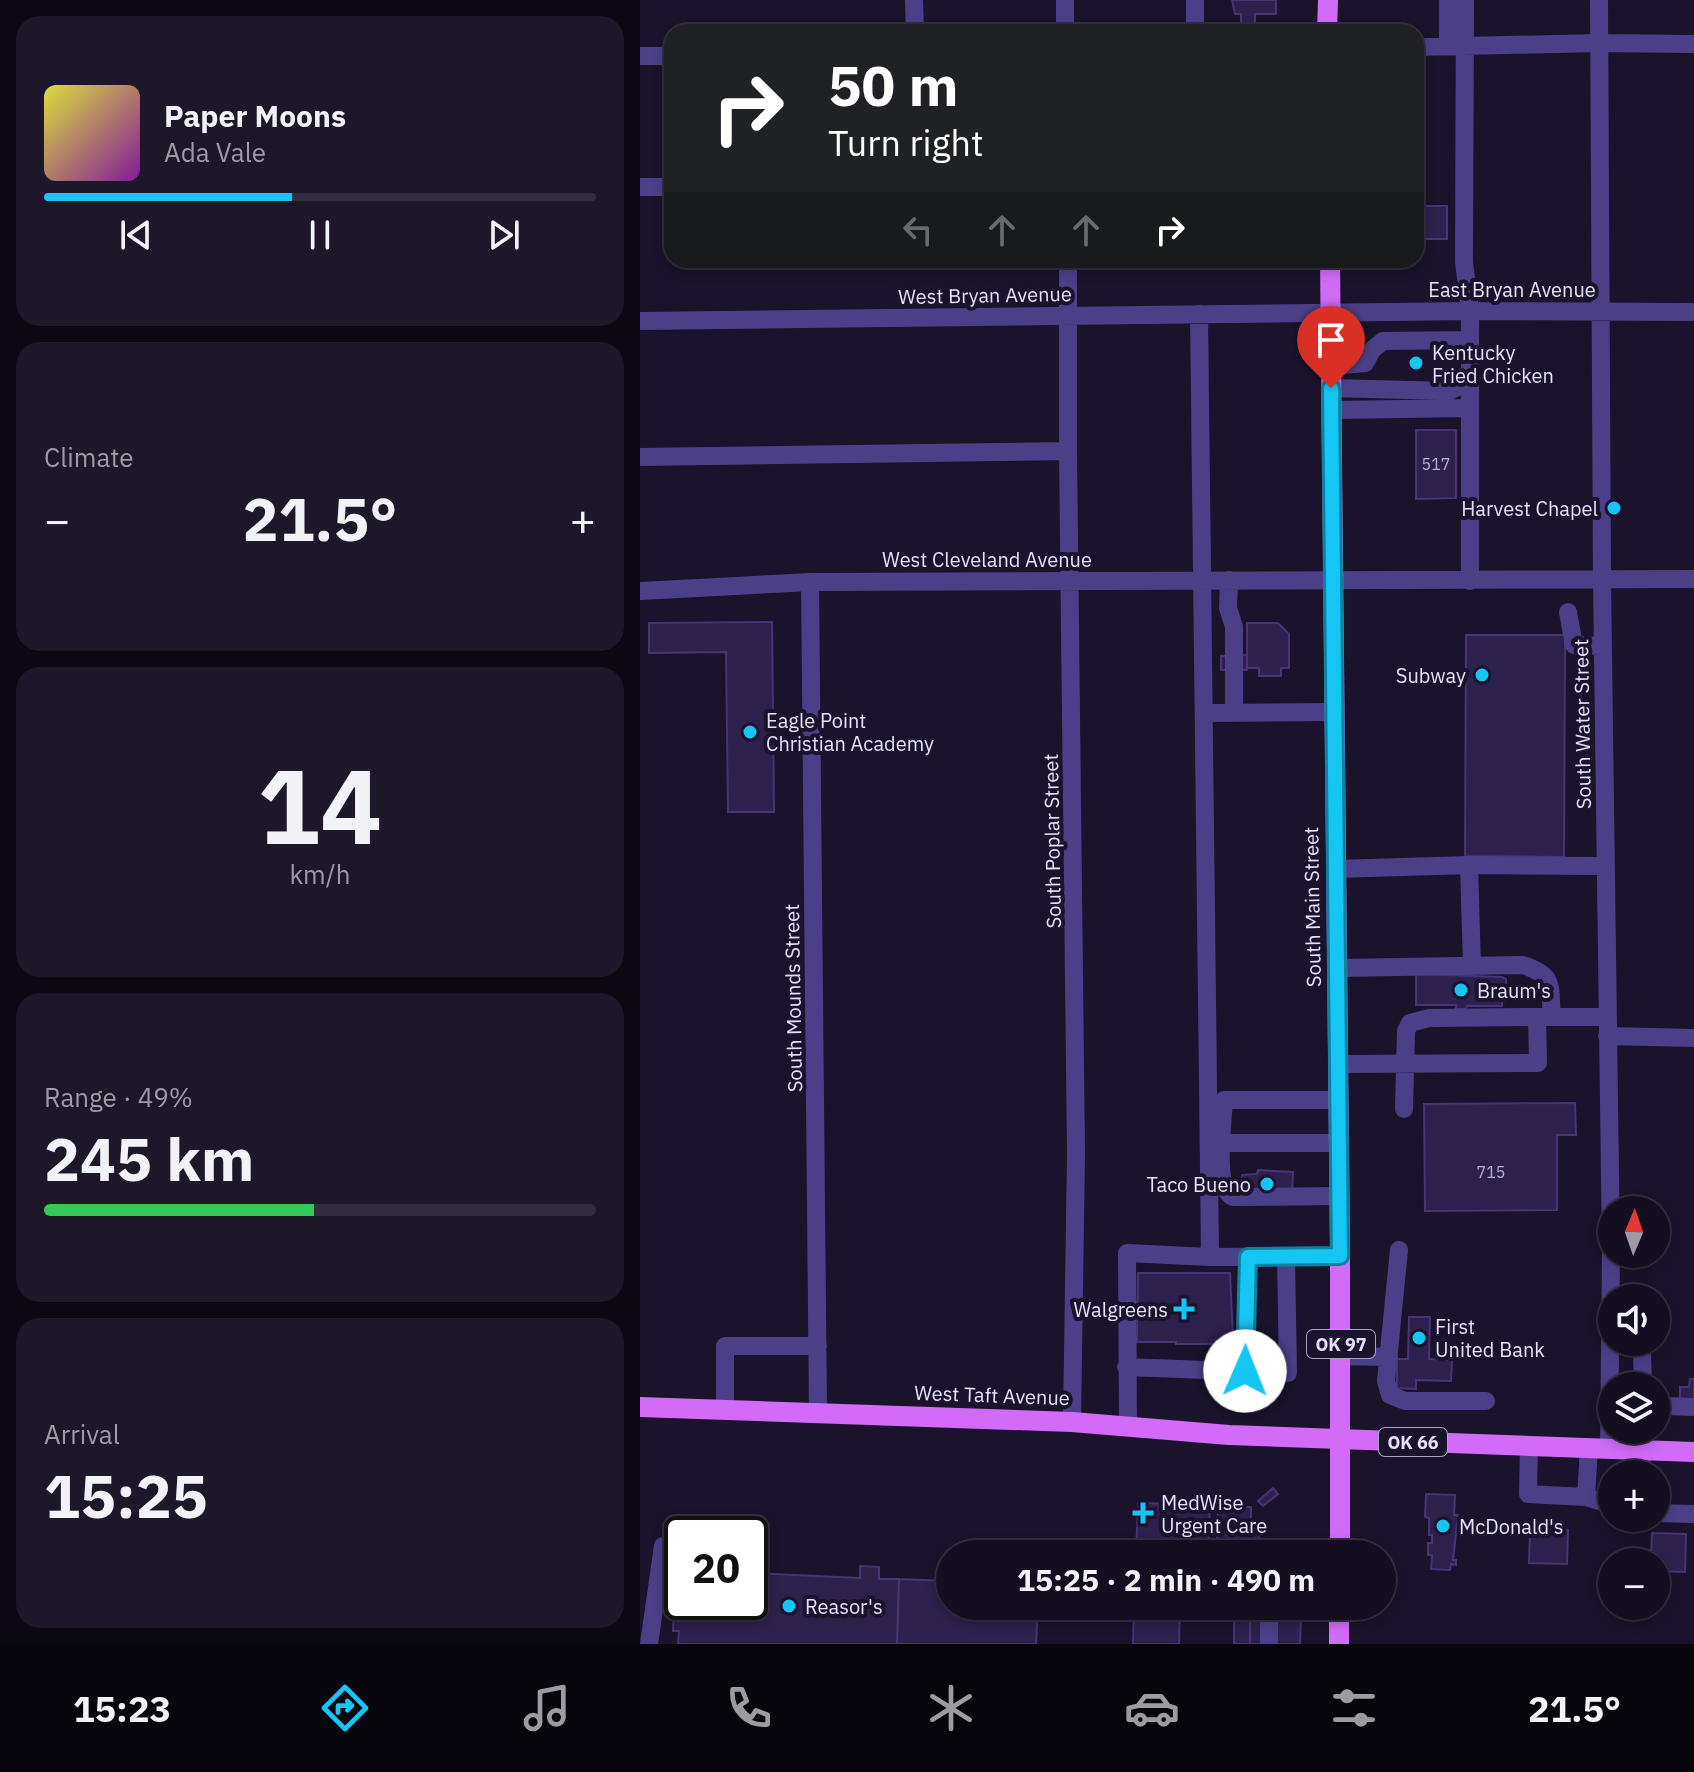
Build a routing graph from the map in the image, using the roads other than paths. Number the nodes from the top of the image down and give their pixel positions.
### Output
1 (914, 0) edge
2 (1065, 0) edge
3 (1195, 0) edge
4 (1328, 0) edge
5 (1448, 0) edge
6 (1465, 0) edge
7 (1599, 0) edge
8 (915, 24) edge
9 (1065, 24) edge
10 (1195, 24) edge
11 (1327, 24) edge
12 (1599, 43) junction
13 (1694, 44) edge
14 (1457, 46) junction
15 (1424, 47) edge
16 (640, 56) edge
17 (664, 56) edge
18 (640, 187) edge
19 (664, 187) edge
20 (1068, 268) edge
21 (1330, 268) edge
22 (1601, 310) junction
23 (1431, 311) junction
24 (1470, 311) junction
25 (1397, 312) junction
26 (1694, 312) edge
27 (1331, 313) junction
28 (1199, 314) junction
29 (1070, 315) junction
30 (640, 321) edge
31 (1397, 340) junction
32 (1432, 340) junction
33 (1470, 340) junction
34 (1331, 366) junction
35 (1470, 381) junction
36 (1331, 388) junction
37 (1470, 408) junction
38 (1332, 410) junction
39 (1068, 451) junction
40 (640, 457) edge
41 (1204, 579) junction
42 (1333, 579) junction
43 (1694, 579) edge
44 (1229, 580) junction
45 (1602, 580) junction
46 (1071, 581) junction
47 (1470, 581) junction
48 (810, 582) junction
49 (640, 591) edge
50 (1568, 612) dead end
51 (1603, 646) junction
52 (1335, 712) junction
53 (1204, 713) junction
54 (1234, 713) junction
55 (1469, 865) junction
56 (1605, 866) junction
57 (1336, 869) junction
58 (1472, 966) junction
59 (1337, 968) junction
60 (1544, 1017) junction
61 (1607, 1017) junction
62 (1607, 1036) junction
63 (1694, 1038) edge
64 (1338, 1064) junction
65 (1404, 1064) junction
66 (1338, 1100) junction
67 (1404, 1109) dead end
68 (1222, 1143) junction
69 (1339, 1143) junction
70 (1339, 1196) junction
71 (1399, 1250) dead end
72 (1286, 1256) junction
73 (1340, 1256) junction
74 (1210, 1257) junction
75 (1248, 1257) junction
76 (818, 1346) junction
77 (1341, 1356) junction
78 (1389, 1357) junction
79 (1126, 1367) junction
80 (1245, 1371) junction
81 (1645, 1372) edge
82 (1652, 1372) edge
83 (1486, 1401) dead end
84 (640, 1407) edge
85 (725, 1410) junction
86 (818, 1413) junction
87 (1072, 1422) junction
88 (1123, 1426) junction
89 (1341, 1439) junction
90 (1529, 1446) junction
91 (1599, 1448) junction
92 (1642, 1450) junction
93 (1694, 1452) edge
94 (1642, 1460) edge
95 (1586, 1497) junction
96 (1598, 1501) edge
97 (1670, 1513) edge
98 (1694, 1514) edge
99 (1340, 1540) edge
100 (663, 1546) dead end
101 (1269, 1620) edge
102 (1339, 1620) edge
103 (649, 1644) edge
104 (1269, 1644) edge
105 (1339, 1644) edge

1 - 8 street
2 - 9 street
3 - 10 street
4 - 11 main road
5 - 14 street
6 - 14 street
7 - 12 street, South Water Street
12 - 13 street
12 - 14 street
12 - 22 street, South Water Street
14 - 15 street
14 - 24 street
16 - 17 street
18 - 19 street
20 - 29 street, South Poplar Street
21 - 27 main road, South Main Street / OK 97
22 - 24 street, East Bryan Avenue
22 - 26 street, East Bryan Avenue
22 - 45 street, South Water Street
23 - 24 street, East Bryan Avenue
23 - 25 street, East Bryan Avenue
23 - 32 street
24 - 33 street
25 - 27 street, East Bryan Avenue
25 - 31 street
27 - 28 street, West Bryan Avenue
27 - 34 main road, South Main Street / OK 97
28 - 29 street, West Bryan Avenue
28 - 41 street
29 - 30 street, West Bryan Avenue
29 - 39 street, South Poplar Street
31 - 32 street
31 - 34 street
32 - 33 street
33 - 35 street
34 - 36 main road, South Main Street / OK 97
35 - 36 street
35 - 37 street
36 - 38 main road, South Main Street / OK 97
37 - 38 street
37 - 47 street
38 - 42 main road, South Main Street / OK 97
39 - 40 street
39 - 46 street, South Poplar Street
41 - 44 street, West Cleveland Avenue
41 - 46 street, West Cleveland Avenue
41 - 53 street
42 - 44 street, West Cleveland Avenue
42 - 47 street, West Cleveland Avenue
42 - 52 main road, South Main Street / OK 97
43 - 45 street, West Cleveland Avenue
44 - 54 street
45 - 47 street, West Cleveland Avenue
45 - 51 street, South Water Street
46 - 48 street, West Cleveland Avenue
46 - 87 street, South Poplar Street
48 - 49 street, West Cleveland Avenue
48 - 76 street, South Mounds Street
50 - 51 street
51 - 56 street, South Water Street
52 - 54 street
52 - 57 main road, South Main Street / OK 97
53 - 54 street
53 - 74 street
55 - 56 street
55 - 57 street
55 - 58 street
56 - 61 street, South Water Street
57 - 59 main road, South Main Street / OK 97
58 - 59 street
58 - 60 street
59 - 64 main road, South Main Street / OK 97
60 - 61 street
60 - 65 street
60 - 65 street
61 - 62 street, South Water Street
62 - 63 street
62 - 91 street, South Water Street
64 - 65 street
64 - 66 main road, South Main Street / OK 97
65 - 67 street
66 - 68 street
66 - 69 main road, South Main Street / OK 97
68 - 69 street
68 - 70 street
69 - 70 main road, South Main Street / OK 97
70 - 73 main road, South Main Street / OK 97
71 - 78 street
72 - 73 street
72 - 75 street
72 - 80 street
73 - 77 main road, South Main Street / OK 97
74 - 75 street
74 - 79 street
75 - 80 street
76 - 85 street
76 - 86 street, South Mounds Street
77 - 78 street
77 - 89 main road, South Main Street / OK 97
78 - 83 street
79 - 80 street
79 - 88 street
81 - 82 street
84 - 85 main road, West Taft Avenue / OK 66
85 - 86 main road, West Taft Avenue / OK 66
86 - 87 main road, West Taft Avenue / OK 66
87 - 88 main road, West Taft Avenue / OK 66
88 - 89 main road, West Taft Avenue / OK 66
89 - 90 main road, OK 66
89 - 99 main road, South Main Street
90 - 91 main road, OK 66
90 - 95 street
91 - 92 main road, OK 66
91 - 95 street, South Water Street
92 - 93 main road, OK 66
92 - 94 street
95 - 96 street
97 - 98 street
100 - 103 street
101 - 104 street
102 - 105 main road

